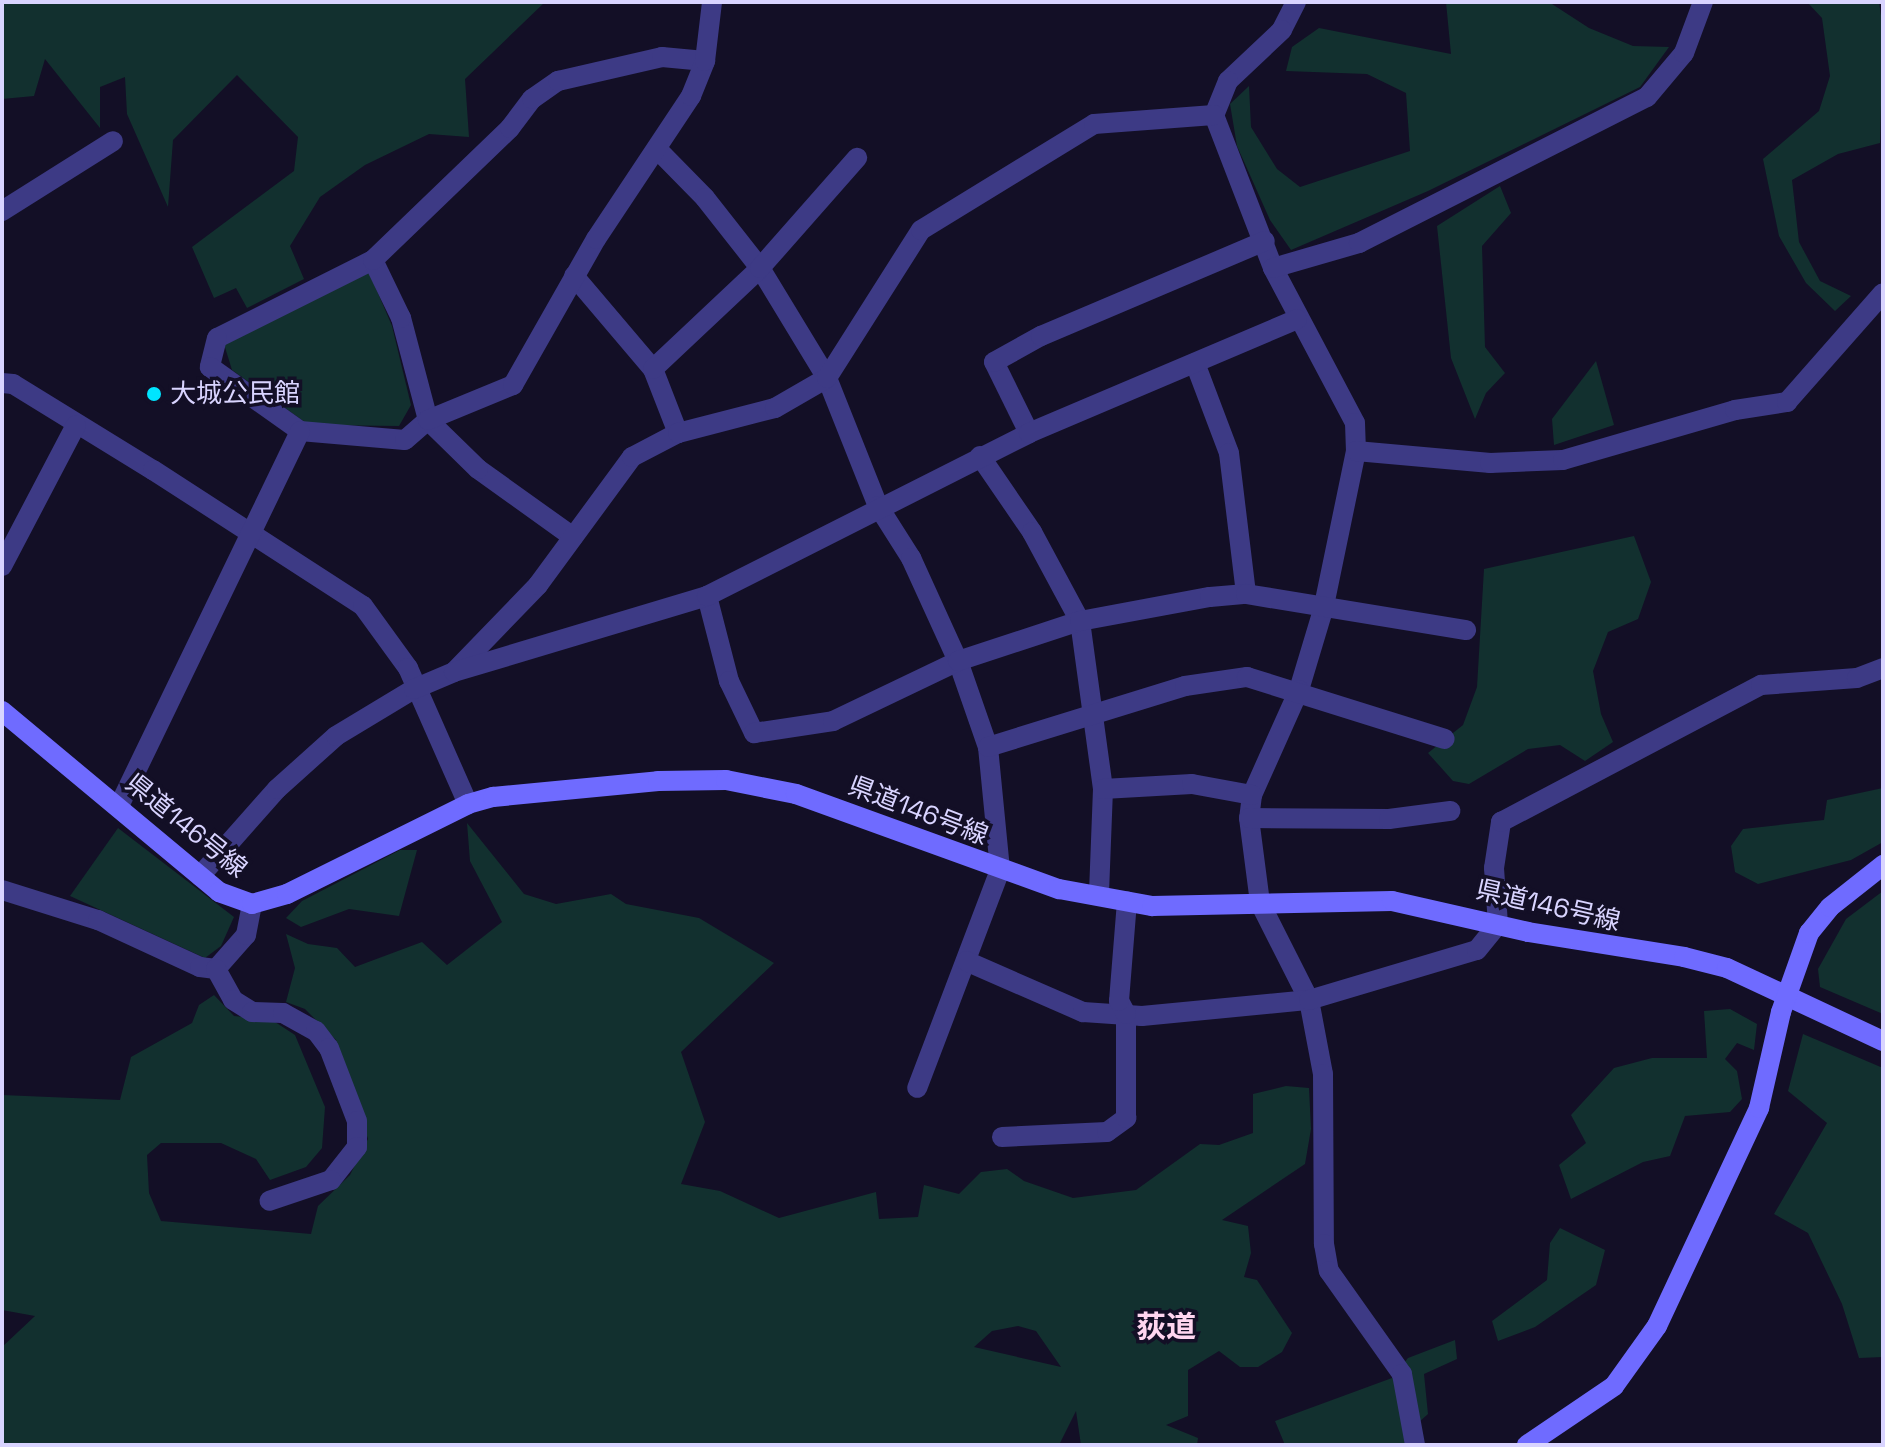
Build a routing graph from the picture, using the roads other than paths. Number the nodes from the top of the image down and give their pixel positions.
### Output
1 (712, 2) edge
2 (1296, 2) edge
3 (1703, 2) edge
4 (705, 61) junction
5 (1214, 115) junction
6 (113, 141) dead end
7 (658, 150) junction
8 (857, 158) dead end
9 (2, 211) edge
10 (1265, 241) junction
11 (373, 260) junction
12 (760, 268) junction
13 (1273, 268) junction
14 (574, 276) junction
15 (1883, 293) edge
16 (1297, 319) junction
17 (1195, 363) junction
18 (653, 369) junction
19 (827, 378) junction
20 (2, 383) edge
21 (428, 420) junction
22 (76, 425) junction
23 (300, 431) junction
24 (678, 433) junction
25 (1029, 433) junction
26 (1356, 451) junction
27 (980, 456) junction
28 (878, 506) junction
29 (249, 534) junction
30 (573, 537) junction
31 (2, 566) edge
32 (1246, 594) junction
33 (707, 596) junction
34 (1323, 610) junction
35 (1080, 621) junction
36 (1466, 630) dead end
37 (958, 661) junction
38 (1883, 668) edge
39 (454, 672) junction
40 (414, 689) junction
41 (1299, 690) junction
42 (2, 711) edge
43 (1094, 715) junction
44 (1445, 739) dead end
45 (988, 747) junction
46 (1103, 789) junction
47 (1252, 795) junction
48 (468, 804) junction
49 (119, 806) junction
50 (1450, 811) dead end
51 (1249, 818) junction
52 (1883, 865) edge
53 (1000, 870) junction
54 (200, 876) junction
55 (2, 890) edge
56 (1099, 895) junction
57 (1127, 901) junction
58 (1260, 903) junction
59 (252, 904) junction
60 (1498, 924) junction
61 (966, 961) junction
62 (216, 969) junction
63 (1786, 994) junction
64 (1309, 1000) junction
65 (1126, 1014) junction
66 (1883, 1041) edge
67 (917, 1088) dead end
68 (1002, 1137) dead end
69 (269, 1201) dead end
70 (1415, 1445) edge
71 (1527, 1445) edge

1 - 4 street
2 - 5 street
3 - 13 street
4 - 7 street
4 - 11 street
5 - 10 street
5 - 19 street
6 - 9 street
7 - 12 street
7 - 14 street
8 - 12 street
10 - 13 street
10 - 25 street
11 - 21 street
11 - 23 street
12 - 18 street
12 - 19 street
13 - 16 street
14 - 18 street
14 - 21 street
15 - 26 street
16 - 17 street
16 - 26 street
17 - 25 street
17 - 32 street
18 - 24 street
19 - 24 street
19 - 28 street
20 - 22 street
21 - 23 street
21 - 30 street
22 - 29 street
22 - 31 street
23 - 29 street
24 - 30 street
25 - 27 street
26 - 34 street
27 - 28 street
27 - 35 street
28 - 33 street
28 - 37 street
29 - 40 street
29 - 49 street
30 - 39 street
32 - 34 street
32 - 35 street
33 - 37 street
33 - 39 street
34 - 36 street
34 - 41 street
35 - 37 street
35 - 43 street
37 - 45 street
38 - 60 street
39 - 40 street
40 - 48 street
40 - 54 street
41 - 43 street
41 - 44 street
41 - 47 street
42 - 49 main road, 県道146号線
43 - 45 street
43 - 46 street
45 - 53 street
46 - 47 street
46 - 56 street
47 - 51 street
48 - 53 main road, 県道146号線
48 - 59 main road, 県道146号線
49 - 54 main road, 県道146号線
50 - 51 street
51 - 58 street
52 - 63 main road
53 - 56 main road, 県道146号線
53 - 61 street
54 - 59 main road, 県道146号線
55 - 62 street
56 - 57 main road, 県道146号線
57 - 58 main road, 県道146号線
57 - 65 street
58 - 60 main road, 県道146号線
58 - 64 street
59 - 62 street
60 - 63 main road, 県道146号線
60 - 64 street
61 - 65 street
61 - 67 street
62 - 69 street
63 - 66 main road, 県道146号線
63 - 71 main road
64 - 65 street
64 - 70 street
65 - 68 street

